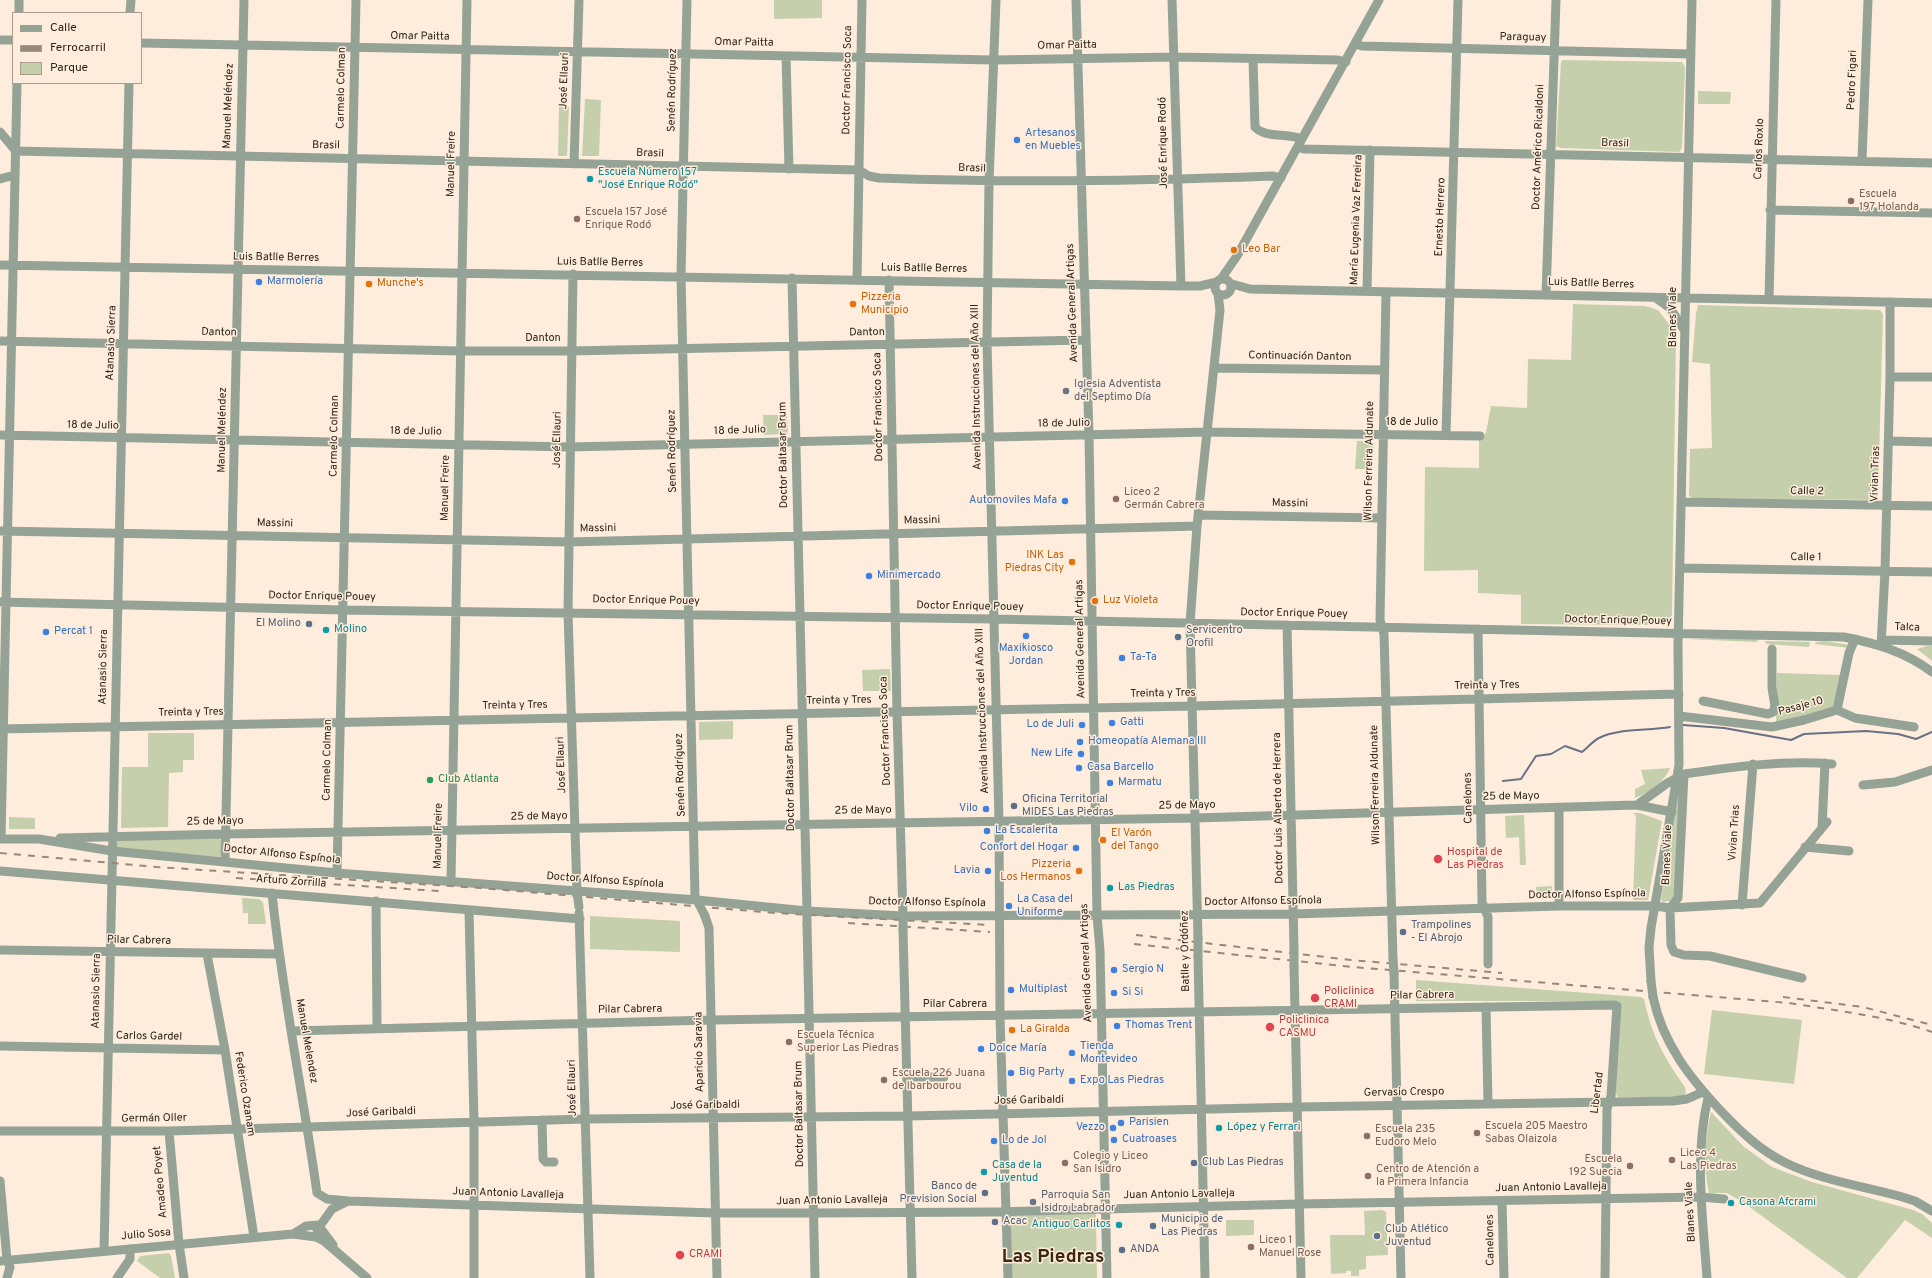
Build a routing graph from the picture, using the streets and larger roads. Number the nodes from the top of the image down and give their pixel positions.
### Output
1 (19, 0) edge
2 (131, 0) edge
3 (244, 0) edge
4 (356, 0) edge
5 (467, 0) edge
6 (579, 0) edge
7 (687, 0) edge
8 (862, 0) edge
9 (996, 0) edge
10 (1076, 0) edge
11 (1172, 0) edge
12 (1379, 0) edge
13 (1458, 0) edge
14 (1556, 0) edge
15 (1692, 0) edge
16 (1776, 0) edge
17 (1868, 0) edge
18 (18, 12) edge
19 (130, 12) edge
20 (0, 40) edge
21 (12, 40) edge
22 (142, 43) edge
23 (1356, 44) junction
24 (243, 45) junction
25 (355, 48) junction
26 (1457, 50) junction
27 (466, 51) junction
28 (1555, 51) junction
29 (578, 52) junction
30 (1690, 54) junction
31 (685, 55) junction
32 (786, 56) junction
33 (861, 57) junction
34 (1174, 57) junction
35 (1078, 58) junction
36 (1253, 59) junction
37 (994, 60) junction
38 (1346, 62) junction
39 (17, 84) edge
40 (129, 84) edge
41 (0, 132) edge
42 (1300, 143) junction
43 (1370, 150) junction
44 (16, 151) junction
45 (1455, 152) junction
46 (127, 154) junction
47 (1550, 154) junction
48 (240, 156) junction
49 (1689, 158) junction
50 (353, 159) junction
51 (1771, 160) junction
52 (1862, 161) junction
53 (464, 162) junction
54 (1932, 163) edge
55 (574, 164) junction
56 (683, 166) junction
57 (788, 169) junction
58 (859, 170) junction
59 (15, 175) junction
60 (1281, 178) junction
61 (0, 179) edge
62 (1177, 180) junction
63 (988, 182) junction
64 (1082, 182) junction
65 (1770, 210) junction
66 (1932, 213) edge
67 (0, 265) edge
68 (14, 265) junction
69 (126, 267) junction
70 (239, 270) junction
71 (350, 271) junction
72 (462, 272) junction
73 (573, 274) junction
74 (681, 276) junction
75 (792, 278) junction
76 (857, 280) junction
77 (889, 280) junction
78 (1225, 281) junction
79 (987, 283) junction
80 (1085, 285) junction
81 (1181, 286) junction
82 (1200, 286) junction
83 (1250, 289) junction
84 (1367, 291) junction
85 (1386, 292) junction
86 (1450, 293) junction
87 (1222, 294) junction
88 (1546, 295) junction
89 (1656, 298) junction
90 (1686, 298) junction
91 (1769, 300) junction
92 (1890, 302) junction
93 (1932, 303) edge
94 (1686, 334) junction
95 (1086, 340) junction
96 (0, 341) edge
97 (12, 341) junction
98 (987, 342) junction
99 (124, 344) junction
100 (890, 344) junction
101 (237, 345) junction
102 (794, 346) junction
103 (349, 348) junction
104 (683, 350) junction
105 (460, 351) junction
106 (571, 351) junction
107 (1215, 368) junction
108 (1384, 370) junction
109 (1890, 377) junction
110 (1932, 377) edge
111 (1207, 432) junction
112 (1089, 435) junction
113 (1382, 435) junction
114 (1446, 435) junction
115 (5, 436) edge
116 (1480, 436) dead end
117 (989, 437) junction
118 (120, 438) junction
119 (892, 439) junction
120 (235, 440) junction
121 (1889, 441) junction
122 (347, 442) junction
123 (796, 442) junction
124 (1932, 442) edge
125 (459, 445) junction
126 (685, 445) junction
127 (570, 447) junction
128 (1682, 502) junction
129 (1887, 505) junction
130 (1932, 506) edge
131 (1198, 515) junction
132 (1381, 518) junction
133 (1197, 526) junction
134 (1091, 529) junction
135 (4, 531) edge
136 (992, 532) junction
137 (119, 533) junction
138 (894, 534) junction
139 (232, 536) junction
140 (798, 536) junction
141 (345, 537) junction
142 (687, 539) junction
143 (456, 540) junction
144 (569, 542) junction
145 (1680, 568) junction
146 (1885, 571) junction
147 (1932, 572) edge
148 (3, 602) edge
149 (117, 606) junction
150 (231, 608) junction
151 (343, 610) junction
152 (456, 610) junction
153 (568, 612) junction
154 (688, 614) junction
155 (799, 616) junction
156 (896, 617) junction
157 (992, 619) junction
158 (1092, 622) junction
159 (1190, 624) junction
160 (1287, 625) junction
161 (1382, 627) junction
162 (1478, 629) junction
163 (1679, 634) junction
164 (1855, 639) junction
165 (1932, 641) edge
166 (1882, 643) junction
167 (1772, 649) dead end
168 (1932, 672) edge
169 (1679, 694) junction
170 (1480, 698) junction
171 (1386, 700) junction
172 (1703, 701) dead end
173 (1289, 702) junction
174 (1193, 706) junction
175 (1094, 708) junction
176 (996, 710) junction
177 (1837, 710) junction
178 (897, 712) junction
179 (802, 714) junction
180 (690, 716) junction
181 (1679, 716) junction
182 (572, 717) junction
183 (453, 720) junction
184 (340, 722) junction
185 (228, 724) junction
186 (115, 726) junction
187 (1914, 727) dead end
188 (2, 729) edge
189 (1753, 764) junction
190 (1932, 770) edge
191 (1681, 775) junction
192 (1863, 785) dead end
193 (1637, 805) junction
194 (1559, 808) junction
195 (1481, 810) junction
196 (1388, 812) junction
197 (1672, 812) junction
198 (1291, 814) junction
199 (1195, 818) junction
200 (1097, 820) junction
201 (999, 821) junction
202 (901, 822) junction
203 (804, 824) junction
204 (694, 825) junction
205 (575, 828) junction
206 (452, 830) junction
207 (338, 832) junction
208 (226, 834) junction
209 (112, 837) junction
210 (39, 839) junction
211 (0, 840) edge
212 (1805, 847) junction
213 (112, 851) junction
214 (1849, 851) dead end
215 (225, 862) junction
216 (0, 872) edge
217 (337, 872) junction
218 (111, 881) junction
219 (451, 881) junction
220 (577, 892) junction
221 (272, 893) junction
222 (376, 901) junction
223 (698, 902) junction
224 (1742, 905) junction
225 (1559, 906) junction
226 (1655, 906) junction
227 (1670, 908) junction
228 (469, 910) junction
229 (1485, 910) junction
230 (807, 911) junction
231 (1392, 912) junction
232 (1197, 914) junction
233 (1293, 914) junction
234 (903, 916) junction
235 (1097, 916) junction
236 (999, 917) junction
237 (580, 918) junction
238 (0, 950) edge
239 (110, 952) junction
240 (207, 954) junction
241 (278, 954) junction
242 (1488, 964) dead end
243 (1802, 978) dead end
244 (1617, 1006) joint
245 (1486, 1007) junction
246 (1394, 1008) junction
247 (1296, 1011) junction
248 (1102, 1013) junction
249 (1199, 1013) junction
250 (1000, 1016) junction
251 (906, 1017) junction
252 (810, 1019) junction
253 (712, 1020) junction
254 (583, 1023) junction
255 (473, 1025) junction
256 (377, 1028) junction
257 (292, 1031) junction
258 (0, 1046) edge
259 (108, 1048) junction
260 (225, 1050) junction
261 (944, 1076) dead end
262 (907, 1077) junction
263 (1705, 1095) junction
264 (1609, 1102) junction
265 (1488, 1104) junction
266 (1397, 1105) junction
267 (1298, 1107) junction
268 (1200, 1109) junction
269 (1103, 1112) junction
270 (1003, 1113) junction
271 (908, 1116) junction
272 (812, 1117) junction
273 (713, 1118) junction
274 (585, 1119) junction
275 (542, 1120) junction
276 (474, 1122) junction
277 (308, 1127) junction
278 (237, 1129) junction
279 (0, 1131) edge
280 (168, 1131) junction
281 (107, 1132) junction
282 (554, 1162) dead end
283 (0, 1181) edge
284 (317, 1193) joint
285 (1701, 1197) junction
286 (1605, 1199) junction
287 (1724, 1199) dead end
288 (348, 1201) junction
289 (1502, 1201) junction
290 (1400, 1203) junction
291 (1299, 1204) junction
292 (475, 1205) junction
293 (1203, 1206) junction
294 (1106, 1209) junction
295 (588, 1210) junction
296 (1932, 1211) edge
297 (910, 1212) junction
298 (1005, 1212) junction
299 (716, 1213) junction
300 (814, 1213) junction
301 (321, 1227) junction
302 (294, 1234) junction
303 (308, 1236) junction
304 (254, 1237) junction
305 (179, 1244) junction
306 (130, 1249) junction
307 (104, 1251) junction
308 (4, 1260) edge
309 (354, 1274) edge
310 (7, 1278) edge
311 (117, 1278) edge
312 (184, 1278) edge
313 (367, 1278) edge
314 (474, 1278) edge
315 (590, 1278) edge
316 (717, 1278) edge
317 (815, 1278) edge
318 (912, 1278) edge
319 (1008, 1278) edge
320 (1107, 1278) edge
321 (1205, 1278) edge
322 (1301, 1278) edge
323 (1401, 1278) edge
324 (1504, 1278) edge
325 (1605, 1278) edge
326 (1707, 1278) edge

1 - 18 street
2 - 19 street
3 - 24 street, Manuel Meléndez
4 - 25 street, Carmelo Colman
5 - 27 street, Manuel Freire
6 - 29 street, José Ellauri
7 - 31 street, Senén Rodríguez
8 - 33 street, Doctor Francisco Soca
9 - 37 street, Avenida Instrucciones del Año XIII
10 - 35 street, Avenida General Artigas
11 - 34 street, José Enrique Rodó
12 - 23 street
13 - 26 street, Ernesto Herrero
14 - 28 street, Doctor Américo Ricaldoni
15 - 30 street, Blanes Viale
16 - 51 street, Carlos Roxlo
17 - 52 street, Pedro Figari
20 - 21 street
22 - 24 street, Omar Paitta
23 - 26 street, Paraguay
23 - 38 street
24 - 25 street, Omar Paitta
24 - 48 street, Manuel Meléndez
25 - 27 street, Omar Paitta
25 - 50 street, Carmelo Colman
26 - 28 street, Paraguay
26 - 45 street, Ernesto Herrero
27 - 29 street, Omar Paitta
27 - 53 street, Manuel Freire
28 - 30 street, Paraguay
28 - 47 street, Doctor Américo Ricaldoni
29 - 31 street, Omar Paitta
29 - 55 street, José Ellauri
30 - 49 street, Blanes Viale
31 - 32 street, Omar Paitta
31 - 56 street, Senén Rodríguez
32 - 33 street, Omar Paitta
32 - 57 street
33 - 37 street, Omar Paitta
33 - 58 street, Doctor Francisco Soca
34 - 35 street, Omar Paitta
34 - 36 street, Omar Paitta
34 - 62 street, José Enrique Rodó
35 - 37 street, Omar Paitta
35 - 64 street, Avenida General Artigas
36 - 38 street, Omar Paitta
36 - 42 street, Brasil
37 - 63 street, Avenida Instrucciones del Año XIII
38 - 42 street
39 - 44 street
40 - 46 street, Atanasio Sierra
41 - 44 street
42 - 43 street, Brasil
42 - 60 street
43 - 45 street, Brasil
43 - 84 street, María Eugenia Vaz Ferreira
44 - 46 street, Brasil
44 - 59 street
45 - 47 street, Brasil
45 - 86 street, Ernesto Herrero
46 - 48 street, Brasil
46 - 69 street, Atanasio Sierra
47 - 49 street, Brasil
47 - 88 street, Doctor Américo Ricaldoni
48 - 50 street, Brasil
48 - 70 street, Manuel Meléndez
49 - 51 street, Brasil
49 - 90 street, Blanes Viale
50 - 53 street, Brasil
50 - 71 street, Carmelo Colman
51 - 52 street, Brasil
51 - 65 street, Carlos Roxlo
52 - 54 street, Brasil
53 - 55 street, Brasil
53 - 72 street, Manuel Freire
55 - 56 street, Brasil
56 - 57 street, Brasil
56 - 74 street, Senén Rodríguez
57 - 58 street, Brasil
58 - 63 street, Brasil
58 - 76 street, Doctor Francisco Soca
59 - 61 street
59 - 68 street
60 - 62 street, Brasil
60 - 78 street
62 - 64 street, Brasil
62 - 81 street, José Enrique Rodó
63 - 64 street, Brasil
63 - 79 street, Avenida Instrucciones del Año XIII
64 - 80 street, Avenida General Artigas
65 - 66 street
65 - 91 street, Carlos Roxlo
67 - 68 street, Luis Batlle Berres
68 - 69 street, Luis Batlle Berres
68 - 97 street
69 - 70 street, Luis Batlle Berres
69 - 99 street, Atanasio Sierra
70 - 71 street, Luis Batlle Berres
70 - 101 street, Manuel Meléndez
71 - 72 street, Luis Batlle Berres
71 - 103 street, Carmelo Colman
72 - 73 street, Luis Batlle Berres
72 - 105 street, Manuel Freire
73 - 74 street, Luis Batlle Berres
73 - 106 street, José Ellauri
74 - 75 street, Luis Batlle Berres
74 - 104 street, Senén Rodríguez
75 - 76 street, Luis Batlle Berres
75 - 102 street, Doctor Baltasar Brum
76 - 77 street, Luis Batlle Berres
77 - 79 street, Luis Batlle Berres
77 - 100 street, Doctor Francisco Soca
78 - 82 street, Luis Batlle Berres
78 - 83 street, Luis Batlle Berres
78 - 87 street
78 - 87 street
79 - 80 street, Luis Batlle Berres
79 - 98 street, Avenida Instrucciones del Año XIII
80 - 81 street, Luis Batlle Berres
80 - 95 street, Avenida General Artigas
81 - 82 street, Luis Batlle Berres
82 - 87 street, Luis Batlle Berres
83 - 84 street, Luis Batlle Berres
83 - 87 street, Luis Batlle Berres
84 - 85 street, Luis Batlle Berres
85 - 86 street, Luis Batlle Berres
85 - 108 street, Wilson Ferreira Aldunate
86 - 88 street, Luis Batlle Berres
86 - 114 street, Ernesto Herrero
87 - 107 street, Batlle y Ordóñez
88 - 89 street, Luis Batlle Berres
89 - 90 street, Luis Batlle Berres
89 - 94 street
90 - 91 street, Luis Batlle Berres
90 - 94 street, Blanes Viale
91 - 92 street, Luis Batlle Berres
92 - 93 street, Luis Batlle Berres
92 - 109 street, Vivian Trias
94 - 128 street, Blanes Viale
95 - 98 street, Danton
95 - 112 street, Avenida General Artigas
96 - 97 street, Danton
97 - 99 street, Danton
97 - 115 street
98 - 100 street, Danton
98 - 117 street, Avenida Instrucciones del Año XIII
99 - 101 street, Danton
99 - 118 street, Atanasio Sierra
100 - 102 street, Danton
100 - 119 street, Doctor Francisco Soca
101 - 103 street, Danton
101 - 120 street, Manuel Meléndez
102 - 104 street, Danton
102 - 123 street, Doctor Baltasar Brum
103 - 105 street, Danton
103 - 122 street, Carmelo Colman
104 - 106 street, Danton
104 - 126 street, Senén Rodríguez
105 - 106 street, Danton
105 - 125 street, Manuel Freire
106 - 127 street, José Ellauri
107 - 108 street, Continuación Danton
107 - 111 street, Batlle y Ordóñez
108 - 113 street, Wilson Ferreira Aldunate
109 - 110 street
109 - 121 street, Vivian Trias
111 - 112 street, 18 de Julio
111 - 113 street, 18 de Julio
111 - 131 street, Batlle y Ordóñez
112 - 117 street, 18 de Julio
112 - 134 street, Avenida General Artigas
113 - 114 street, 18 de Julio
113 - 132 street, Wilson Ferreira Aldunate
114 - 116 street, 18 de Julio
115 - 118 street, 18 de Julio
115 - 135 street
117 - 119 street, 18 de Julio
117 - 136 street, Avenida Instrucciones del Año XIII
118 - 120 street, 18 de Julio
118 - 137 street, Atanasio Sierra
119 - 123 street, 18 de Julio
119 - 138 street, Doctor Francisco Soca
120 - 122 street, 18 de Julio
120 - 139 street, Manuel Meléndez
121 - 124 street
121 - 129 street, Vivian Trias
122 - 125 street, 18 de Julio
122 - 141 street, Carmelo Colman
123 - 126 street, 18 de Julio
123 - 140 street, Doctor Baltasar Brum
125 - 127 street, 18 de Julio
125 - 143 street, Manuel Freire
126 - 127 street, 18 de Julio
126 - 142 street, Senén Rodríguez
127 - 144 street, José Ellauri
128 - 129 street, Calle 2
128 - 145 street, Blanes Viale
129 - 130 street, Calle 2
129 - 146 street, Vivian Trias
131 - 132 street, Massini
131 - 133 street, Batlle y Ordóñez
132 - 161 street, Wilson Ferreira Aldunate
133 - 134 street, Massini
133 - 159 street, Batlle y Ordóñez
134 - 136 street, Massini
134 - 158 street, Avenida General Artigas
135 - 137 street, Massini
135 - 148 street
136 - 138 street, Massini
136 - 157 street, Avenida Instrucciones del Año XIII
137 - 139 street, Massini
137 - 149 street, Atanasio Sierra
138 - 140 street, Massini
138 - 156 street, Doctor Francisco Soca
139 - 141 street, Massini
139 - 150 street, Manuel Meléndez
140 - 142 street, Massini
140 - 155 street, Doctor Baltasar Brum
141 - 143 street, Massini
141 - 151 street, Carmelo Colman
142 - 144 street, Massini
142 - 154 street, Senén Rodríguez
143 - 144 street, Massini
143 - 152 street, Manuel Freire
144 - 153 street, José Ellauri
145 - 146 street, Calle 1
145 - 163 street, Blanes Viale
146 - 147 street, Calle 1
146 - 166 street, Vivian Trias
148 - 149 street, Doctor Enrique Pouey
148 - 188 street
149 - 150 street, Doctor Enrique Pouey
149 - 186 street, Atanasio Sierra
150 - 151 street, Doctor Enrique Pouey
150 - 185 street, Manuel Meléndez
151 - 152 street, Doctor Enrique Pouey
151 - 184 street, Carmelo Colman
152 - 153 street, Doctor Enrique Pouey
152 - 183 street, Manuel Freire
153 - 154 street, Doctor Enrique Pouey
153 - 182 street, José Ellauri
154 - 155 street, Doctor Enrique Pouey
154 - 180 street, Senén Rodríguez
155 - 156 street, Doctor Enrique Pouey
155 - 179 street, Doctor Baltasar Brum
156 - 157 street, Doctor Enrique Pouey
156 - 178 street, Doctor Francisco Soca
157 - 158 street, Doctor Enrique Pouey
157 - 176 street, Avenida Instrucciones del Año XIII
158 - 159 street, Doctor Enrique Pouey
158 - 175 street, Avenida General Artigas
159 - 160 street, Doctor Enrique Pouey
159 - 174 street, Batlle y Ordóñez
160 - 161 street, Doctor Enrique Pouey
160 - 173 street, Doctor Luis Alberto de Herrera
161 - 162 street, Doctor Enrique Pouey
161 - 171 street, Wilson Ferreira Aldunate
162 - 163 street, Doctor Enrique Pouey
162 - 170 street, Canelones
163 - 164 street, Doctor Enrique Pouey
163 - 169 street, Blanes Viale
164 - 166 street, Doctor Enrique Pouey
164 - 177 street
165 - 166 street, Talca
166 - 168 street, Doctor Enrique Pouey
167 - 172 street
169 - 170 street, Treinta y Tres
169 - 181 street, Blanes Viale
170 - 171 street, Treinta y Tres
170 - 195 street, Canelones
171 - 173 street, Treinta y Tres
171 - 196 street, Wilson Ferreira Aldunate
173 - 174 street, Treinta y Tres
173 - 198 street, Doctor Luis Alberto de Herrera
174 - 175 street, Treinta y Tres
174 - 199 street, Batlle y Ordóñez
175 - 176 street, Treinta y Tres
175 - 200 street, Avenida General Artigas
176 - 178 street, Treinta y Tres
176 - 201 street, Avenida Instrucciones del Año XIII
177 - 181 street, Pasaje 10
177 - 187 street, Pasaje 10
178 - 179 street, Treinta y Tres
178 - 202 street, Doctor Francisco Soca
179 - 180 street, Treinta y Tres
179 - 203 street, Doctor Baltasar Brum
180 - 182 street, Treinta y Tres
180 - 204 street, Senén Rodríguez
181 - 191 street, Blanes Viale
182 - 183 street, Treinta y Tres
182 - 205 street, José Ellauri
183 - 184 street, Treinta y Tres
183 - 206 street, Manuel Freire
184 - 185 street, Treinta y Tres
184 - 207 street, Carmelo Colman
185 - 186 street, Treinta y Tres
185 - 208 street, Manuel Meléndez
186 - 188 street, Treinta y Tres
186 - 209 street, Atanasio Sierra
188 - 211 street
189 - 191 street
189 - 212 street, Doctor Alfonso Espínola
189 - 224 street, Vivian Trias
190 - 192 street
191 - 193 street
191 - 197 street
191 - 227 street, Blanes Viale
193 - 194 street, 25 de Mayo
193 - 197 street, 25 de Mayo
194 - 195 street, 25 de Mayo
194 - 225 street
195 - 196 street, 25 de Mayo
195 - 229 street, Canelones
196 - 198 street, 25 de Mayo
196 - 231 street, Wilson Ferreira Aldunate
197 - 226 street
198 - 199 street, 25 de Mayo
198 - 233 street, Doctor Luis Alberto de Herrera
199 - 200 street, 25 de Mayo
199 - 232 street, Batlle y Ordóñez
200 - 201 street, 25 de Mayo
200 - 235 street, Avenida General Artigas
201 - 202 street, 25 de Mayo
201 - 236 street, Avenida Instrucciones del Año XIII
202 - 203 street, 25 de Mayo
202 - 234 street, Doctor Francisco Soca
203 - 204 street, 25 de Mayo
203 - 230 street, Doctor Baltasar Brum
204 - 205 street, 25 de Mayo
204 - 223 street, Senén Rodríguez
205 - 206 street, 25 de Mayo
205 - 220 street, José Ellauri
206 - 207 street, 25 de Mayo
206 - 219 street, Manuel Freire
207 - 208 street, 25 de Mayo
207 - 217 street, Carmelo Colman
208 - 209 street, 25 de Mayo
208 - 215 street, Manuel Meléndez
209 - 210 street, 25 de Mayo
209 - 213 street, Atanasio Sierra
210 - 211 street, Doctor Alfonso Espínola
210 - 213 street, Doctor Alfonso Espínola
212 - 214 street
212 - 224 street, Doctor Alfonso Espínola
213 - 215 street, Doctor Alfonso Espínola
213 - 218 street, Atanasio Sierra
215 - 217 street, Doctor Alfonso Espínola
216 - 218 street, Arturo Zorrilla
217 - 219 street, Doctor Alfonso Espínola
218 - 221 street, Arturo Zorrilla
218 - 239 street, Atanasio Sierra
219 - 220 street, Doctor Alfonso Espínola
220 - 223 street, Doctor Alfonso Espínola
220 - 237 street, José Ellauri, bridge
221 - 222 street, Arturo Zorrilla
221 - 241 street, Manuel Melendez
222 - 228 street, Arturo Zorrilla
222 - 256 street
223 - 230 street, Doctor Alfonso Espínola
223 - 253 street, Aparicio Saravia, bridge
224 - 227 street, Doctor Alfonso Espínola
225 - 226 street, Doctor Alfonso Espínola
225 - 229 street, Doctor Alfonso Espínola
226 - 227 street, Doctor Alfonso Espínola
226 - 263 street, bridge
227 - 243 street, Blanes Viale
228 - 237 street, Arturo Zorrilla
228 - 255 street
229 - 231 street, Doctor Alfonso Espínola
229 - 242 street, Canelones
230 - 234 street, Doctor Alfonso Espínola
230 - 252 street, Doctor Baltasar Brum, bridge
231 - 233 street, Doctor Alfonso Espínola
231 - 246 street, Wilson Ferreira Aldunate, bridge
232 - 233 street, Doctor Alfonso Espínola
232 - 235 street, Doctor Alfonso Espínola
232 - 249 street, Batlle y Ordóñez, bridge
233 - 247 street, Doctor Luis Alberto de Herrera, bridge
234 - 236 street, Doctor Alfonso Espínola
234 - 251 street, Doctor Francisco Soca, bridge
235 - 236 street, Doctor Alfonso Espínola
235 - 248 street, Avenida General Artigas
236 - 250 street, Avenida Instrucciones del Año XIII
237 - 254 street, José Ellauri
238 - 239 street, Pilar Cabrera
239 - 240 street, Pilar Cabrera
239 - 259 street, Atanasio Sierra
240 - 241 street, Pilar Cabrera
240 - 260 street, Federico Ozanam
241 - 257 street, Manuel Melendez
244 - 245 street, Pilar Cabrera
244 - 264 street, Libertad
245 - 246 street, Pilar Cabrera
245 - 265 street
246 - 247 street, Pilar Cabrera
246 - 266 street, Wilson Ferreira Aldunate
247 - 249 street, Pilar Cabrera
247 - 267 street, Doctor Luis Alberto de Herrera
248 - 249 street, Pilar Cabrera
248 - 250 street, Pilar Cabrera
248 - 269 street, Avenida General Artigas
249 - 268 street, Batlle y Ordóñez
250 - 251 street, Pilar Cabrera
250 - 270 street, Avenida Instrucciones del Año XIII
251 - 252 street, Pilar Cabrera
251 - 262 street, Doctor Francisco Soca
252 - 253 street, Pilar Cabrera
252 - 272 street, Doctor Baltasar Brum
253 - 254 street, Pilar Cabrera
253 - 273 street, Aparicio Saravia
254 - 255 street, Pilar Cabrera
254 - 274 street, José Ellauri
255 - 256 street, Pilar Cabrera
255 - 276 street
256 - 257 street, Pilar Cabrera
257 - 277 street, Manuel Melendez
258 - 259 street, Carlos Gardel
259 - 260 street, Carlos Gardel
259 - 281 street, Atanasio Sierra
260 - 278 street, Federico Ozanam
261 - 262 street
262 - 271 street, Doctor Francisco Soca
263 - 264 street, Gervasio Crespo
263 - 285 street, Blanes Viale
263 - 296 street
264 - 265 street, Gervasio Crespo
264 - 286 street, Libertad
265 - 266 street, Gervasio Crespo
266 - 267 street, Gervasio Crespo
266 - 290 street, Wilson Ferreira Aldunate
267 - 268 street, Gervasio Crespo
267 - 291 street, Doctor Luis Alberto de Herrera
268 - 269 street, Gervasio Crespo
268 - 293 street, Batlle y Ordóñez
269 - 270 street, José Garibaldi
269 - 294 street, Avenida General Artigas
270 - 271 street, José Garibaldi
270 - 298 street, Avenida Instrucciones del Año XIII
271 - 272 street, José Garibaldi
271 - 297 street, Doctor Francisco Soca
272 - 273 street, José Garibaldi
272 - 300 street, Doctor Baltasar Brum
273 - 274 street, José Garibaldi
273 - 299 street, Aparicio Saravia
274 - 275 street, José Garibaldi
274 - 295 street, José Ellauri
275 - 276 street, José Garibaldi
275 - 282 street
276 - 277 street, José Garibaldi
276 - 292 street
277 - 278 street, Germán Oller
277 - 284 street, Manuel Melendez
278 - 280 street, Germán Oller
278 - 304 street, Federico Ozanam
279 - 281 street, Germán Oller
280 - 281 street, Germán Oller
280 - 305 street, Amadeo Poyet
281 - 307 street, Atanasio Sierra
283 - 308 street
284 - 288 street, Juan Antonio Lavalleja
285 - 286 street, Juan Antonio Lavalleja
285 - 287 street, Juan Antonio Lavalleja
285 - 326 street, Blanes Viale
286 - 289 street, Juan Antonio Lavalleja
286 - 325 street, Libertad
288 - 292 street, Juan Antonio Lavalleja
288 - 301 street
289 - 290 street, Juan Antonio Lavalleja
289 - 324 street, Canelones
290 - 291 street, Juan Antonio Lavalleja
290 - 323 street, Wilson Ferreira Aldunate
291 - 293 street, Juan Antonio Lavalleja
291 - 322 street, Doctor Luis Alberto de Herrera
292 - 295 street, Juan Antonio Lavalleja
292 - 314 street
293 - 294 street, Juan Antonio Lavalleja
293 - 321 street, Batlle y Ordóñez
294 - 298 street, Juan Antonio Lavalleja
294 - 320 street, Avenida General Artigas
295 - 299 street, Juan Antonio Lavalleja
295 - 315 street, José Ellauri
297 - 298 street, Juan Antonio Lavalleja
297 - 300 street, Juan Antonio Lavalleja
297 - 318 street, Doctor Francisco Soca
298 - 319 street, Avenida Instrucciones del Año XIII
299 - 300 street, Juan Antonio Lavalleja
299 - 316 street, Aparicio Saravia
300 - 317 street, Doctor Baltasar Brum
301 - 302 street
301 - 303 street
301 - 309 street
302 - 303 street
302 - 304 street, Julio Sosa
303 - 309 street
304 - 305 street, Julio Sosa
305 - 306 street, Julio Sosa
305 - 312 street, Amadeo Poyet
306 - 307 street, Julio Sosa
306 - 311 street
307 - 308 street, Julio Sosa
308 - 310 street
309 - 313 street

